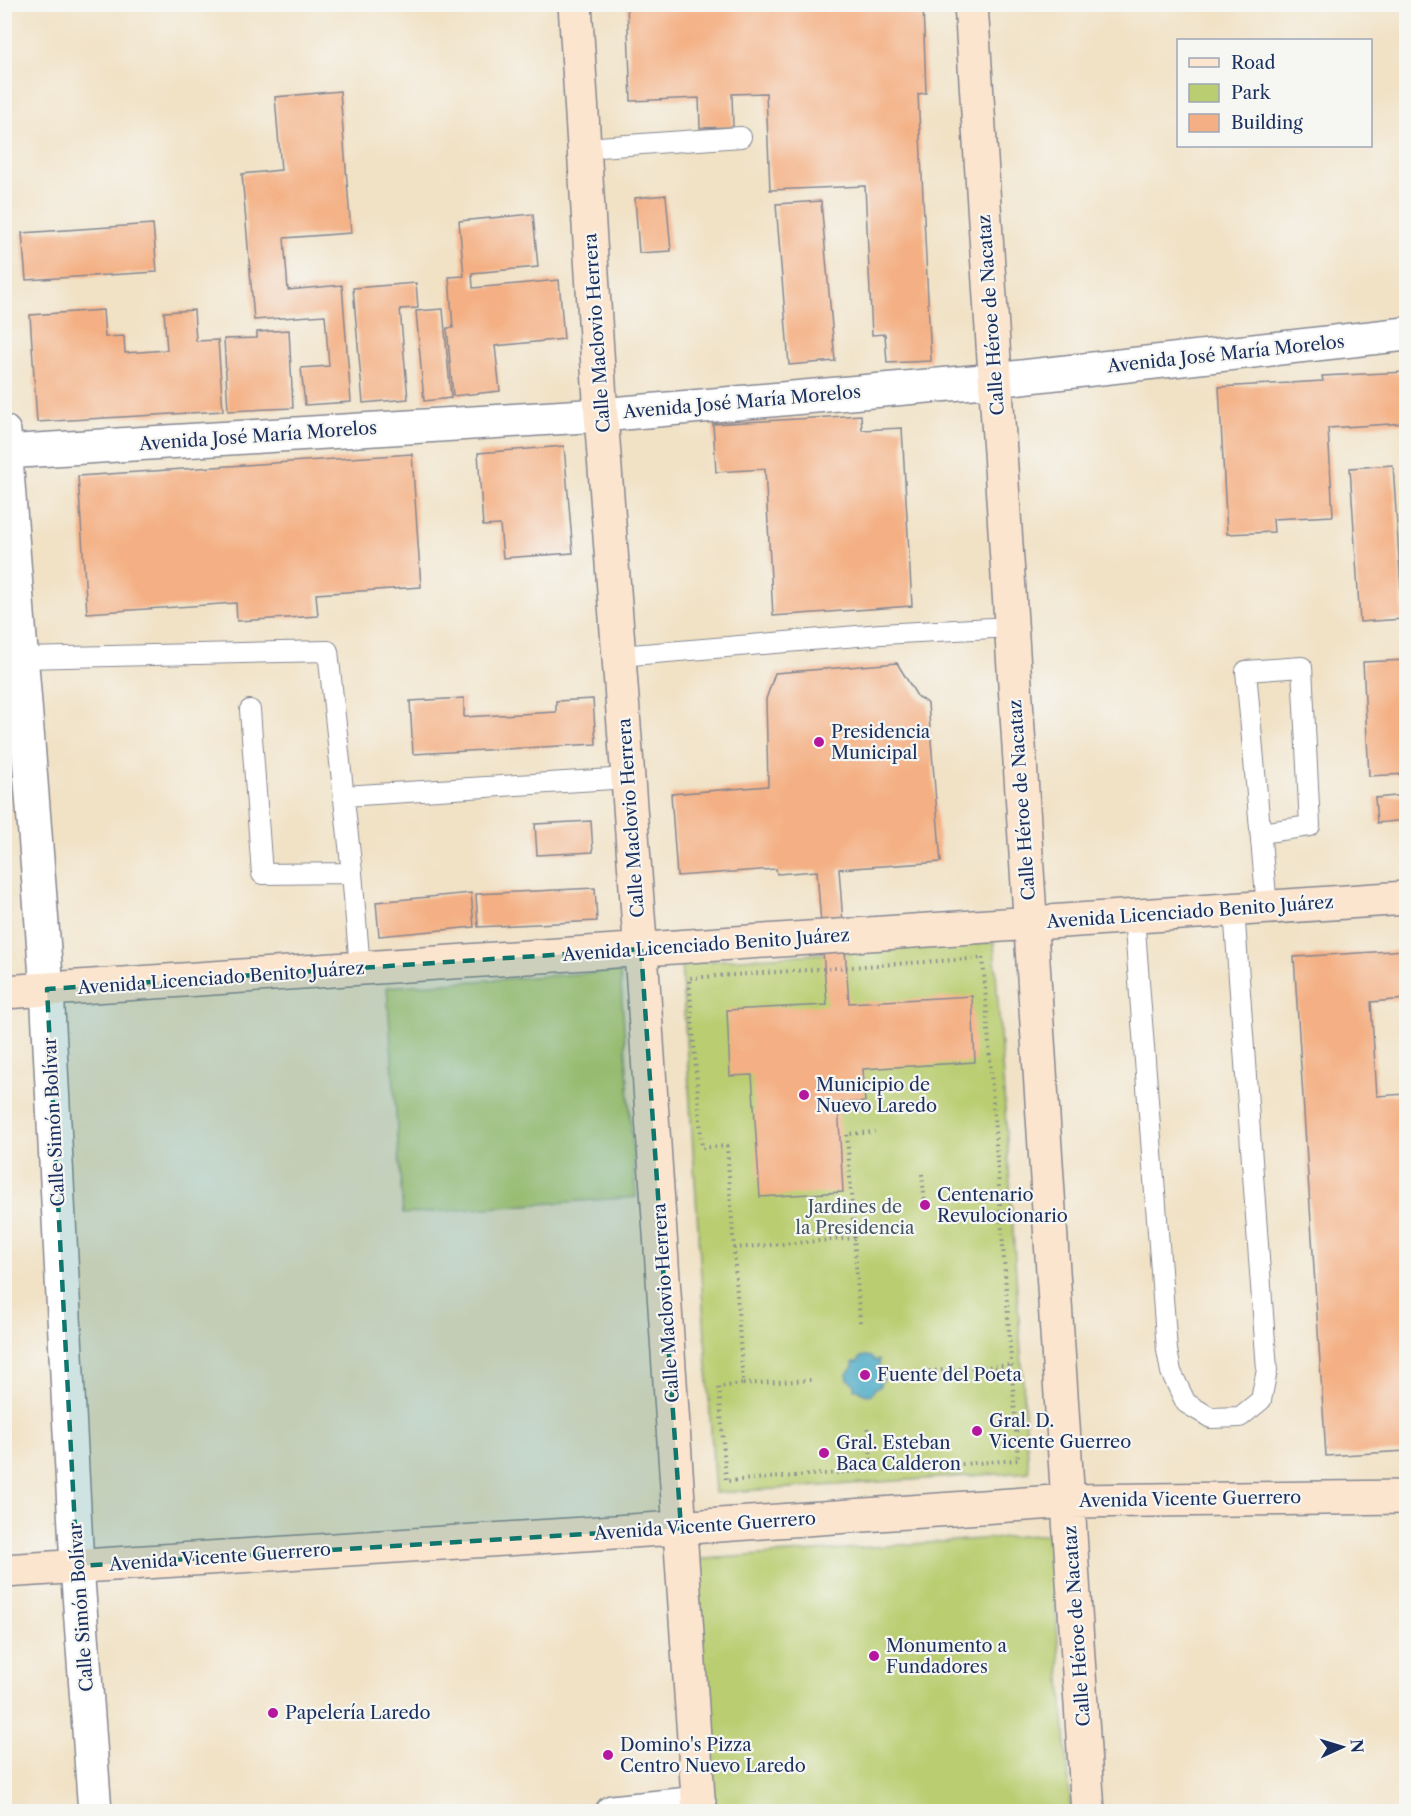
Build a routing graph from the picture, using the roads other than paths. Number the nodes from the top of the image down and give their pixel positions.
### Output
1 (575, 4) edge
2 (971, 4) edge
3 (741, 137) dead end
4 (585, 147) junction
5 (1407, 334) edge
6 (995, 380) junction
7 (602, 415) junction
8 (5, 446) edge
9 (1011, 627) junction
10 (620, 656) junction
11 (23, 658) junction
12 (250, 710) dead end
13 (628, 778) junction
14 (344, 796) junction
15 (1261, 833) junction
16 (352, 873) junction
17 (1407, 897) edge
18 (1267, 907) junction
19 (1234, 909) junction
20 (1134, 916) junction
21 (1030, 923) junction
22 (641, 949) junction
23 (360, 968) junction
24 (47, 989) junction
25 (4, 992) edge
26 (1407, 1497) edge
27 (1069, 1501) junction
28 (681, 1528) junction
29 (77, 1566) junction
30 (4, 1571) edge
31 (699, 1807) edge
32 (95, 1812) edge
33 (612, 1812) edge
34 (1088, 1812) edge

1 - 4 street, Calle Maclovio Herrera
2 - 6 street, Calle Héroe de Nacataz
3 - 4 lane
4 - 7 street, Calle Maclovio Herrera
5 - 6 street, Avenida José María Morelos
6 - 7 street, Avenida José María Morelos
6 - 9 street, Calle Héroe de Nacataz
7 - 8 street, Avenida José María Morelos
7 - 10 street, Calle Maclovio Herrera
8 - 11 street, Calle Simón Bolívar
9 - 10 lane
9 - 21 street, Calle Héroe de Nacataz
10 - 13 street, Calle Maclovio Herrera
11 - 14 lane
11 - 24 street, Calle Simón Bolívar
12 - 16 lane
13 - 14 lane
13 - 22 street, Calle Maclovio Herrera
14 - 16 lane
15 - 15 lane
15 - 18 lane
16 - 23 lane
17 - 18 street, Avenida Licenciado Benito Juárez
18 - 19 street, Avenida Licenciado Benito Juárez
19 - 20 street, Avenida Licenciado Benito Juárez
19 - 20 lane
20 - 21 street, Avenida Licenciado Benito Juárez
21 - 22 street, Avenida Licenciado Benito Juárez
21 - 27 street, Calle Héroe de Nacataz
22 - 23 street, Avenida Licenciado Benito Juárez
22 - 28 street, Calle Maclovio Herrera
23 - 24 street, Avenida Licenciado Benito Juárez
24 - 25 street, Avenida Licenciado Benito Juárez
24 - 29 street, Calle Simón Bolívar
26 - 27 street, Avenida Vicente Guerrero
27 - 28 street, Avenida Vicente Guerrero
27 - 34 street, Calle Héroe de Nacataz
28 - 29 street, Avenida Vicente Guerrero
28 - 31 street, Calle Maclovio Herrera
29 - 30 street, Avenida Vicente Guerrero
29 - 32 street, Calle Simón Bolívar
31 - 33 street

